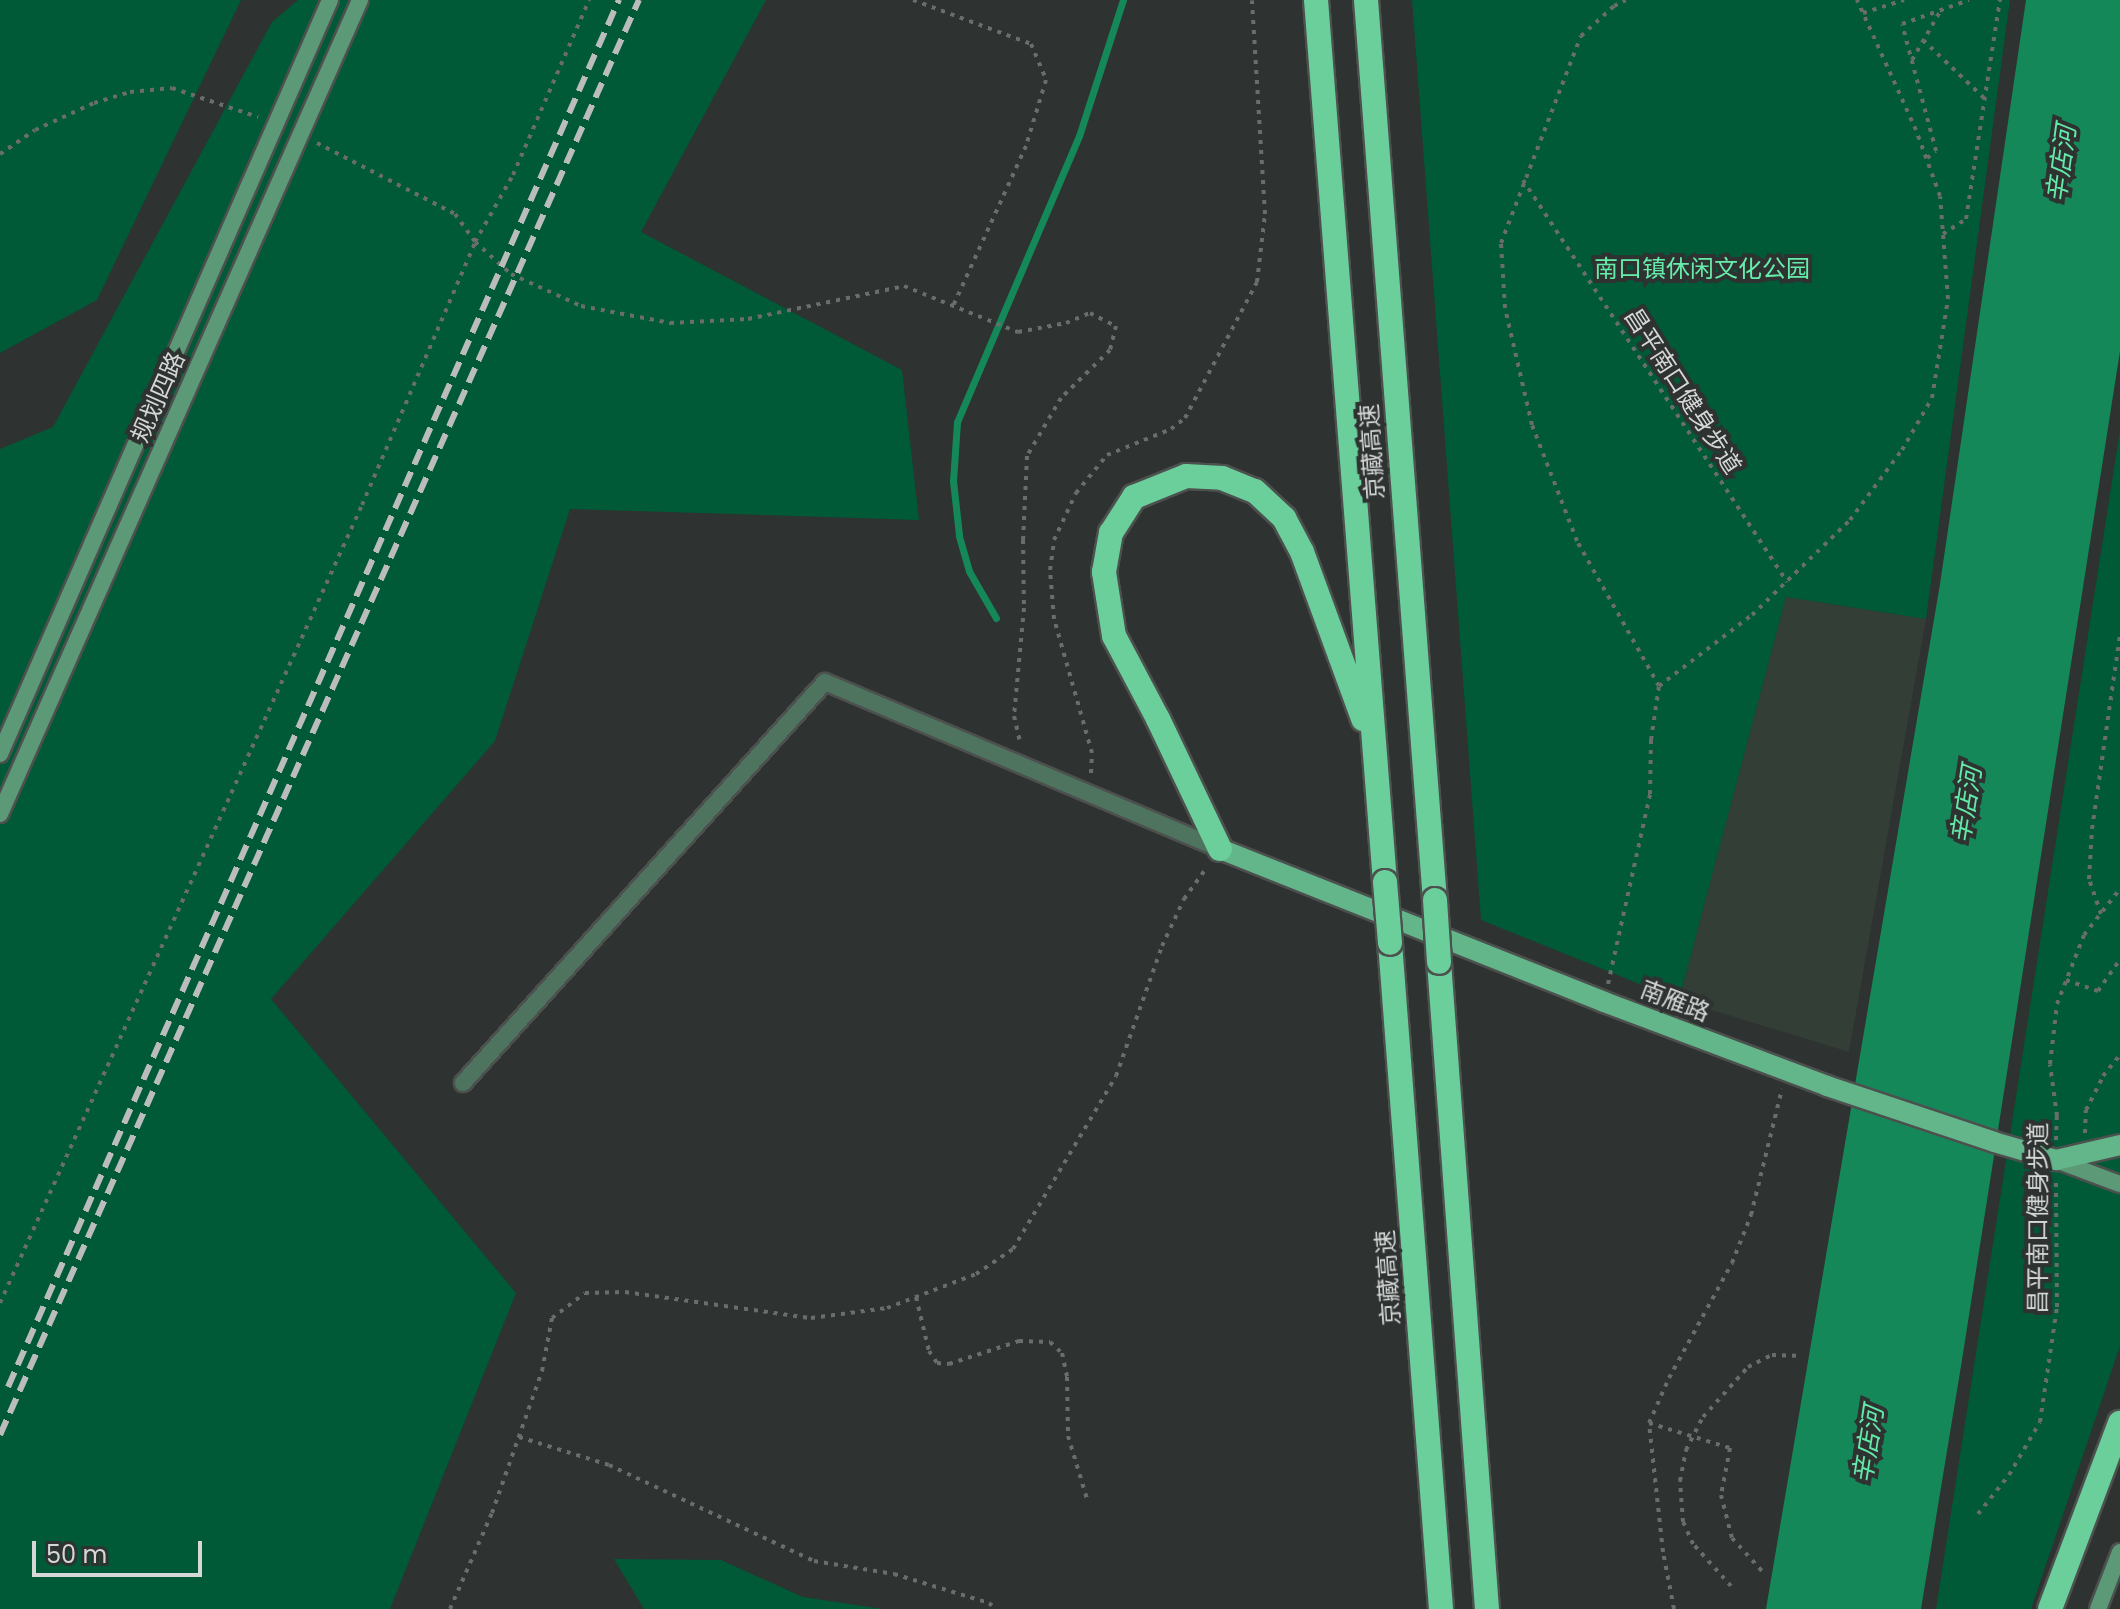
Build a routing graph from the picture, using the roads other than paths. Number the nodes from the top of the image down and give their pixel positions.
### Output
1 (330, 0) edge
2 (360, 0) edge
3 (1316, 0) edge
4 (1366, 0) edge
5 (0, 754) edge
6 (1375, 755) junction
7 (0, 814) edge
8 (1220, 849) junction
9 (463, 1083) dead end
10 (2120, 1145) edge
11 (2056, 1160) junction
12 (2120, 1184) edge
13 (2120, 1423) edge
14 (2120, 1552) edge
15 (1441, 1609) edge
16 (1487, 1609) edge
17 (2050, 1609) edge
18 (2098, 1609) edge

1 - 5 main road, 规划四路
2 - 7 main road, 规划四路
3 - 6 highway, 京藏高速
4 - 16 highway, 京藏高速, bridge
6 - 8 highway
6 - 15 highway, 京藏高速, bridge
8 - 9 street
8 - 11 main road, 南雁路
10 - 11 main road, 南雁路
11 - 12 main road
13 - 17 highway
14 - 18 main road

